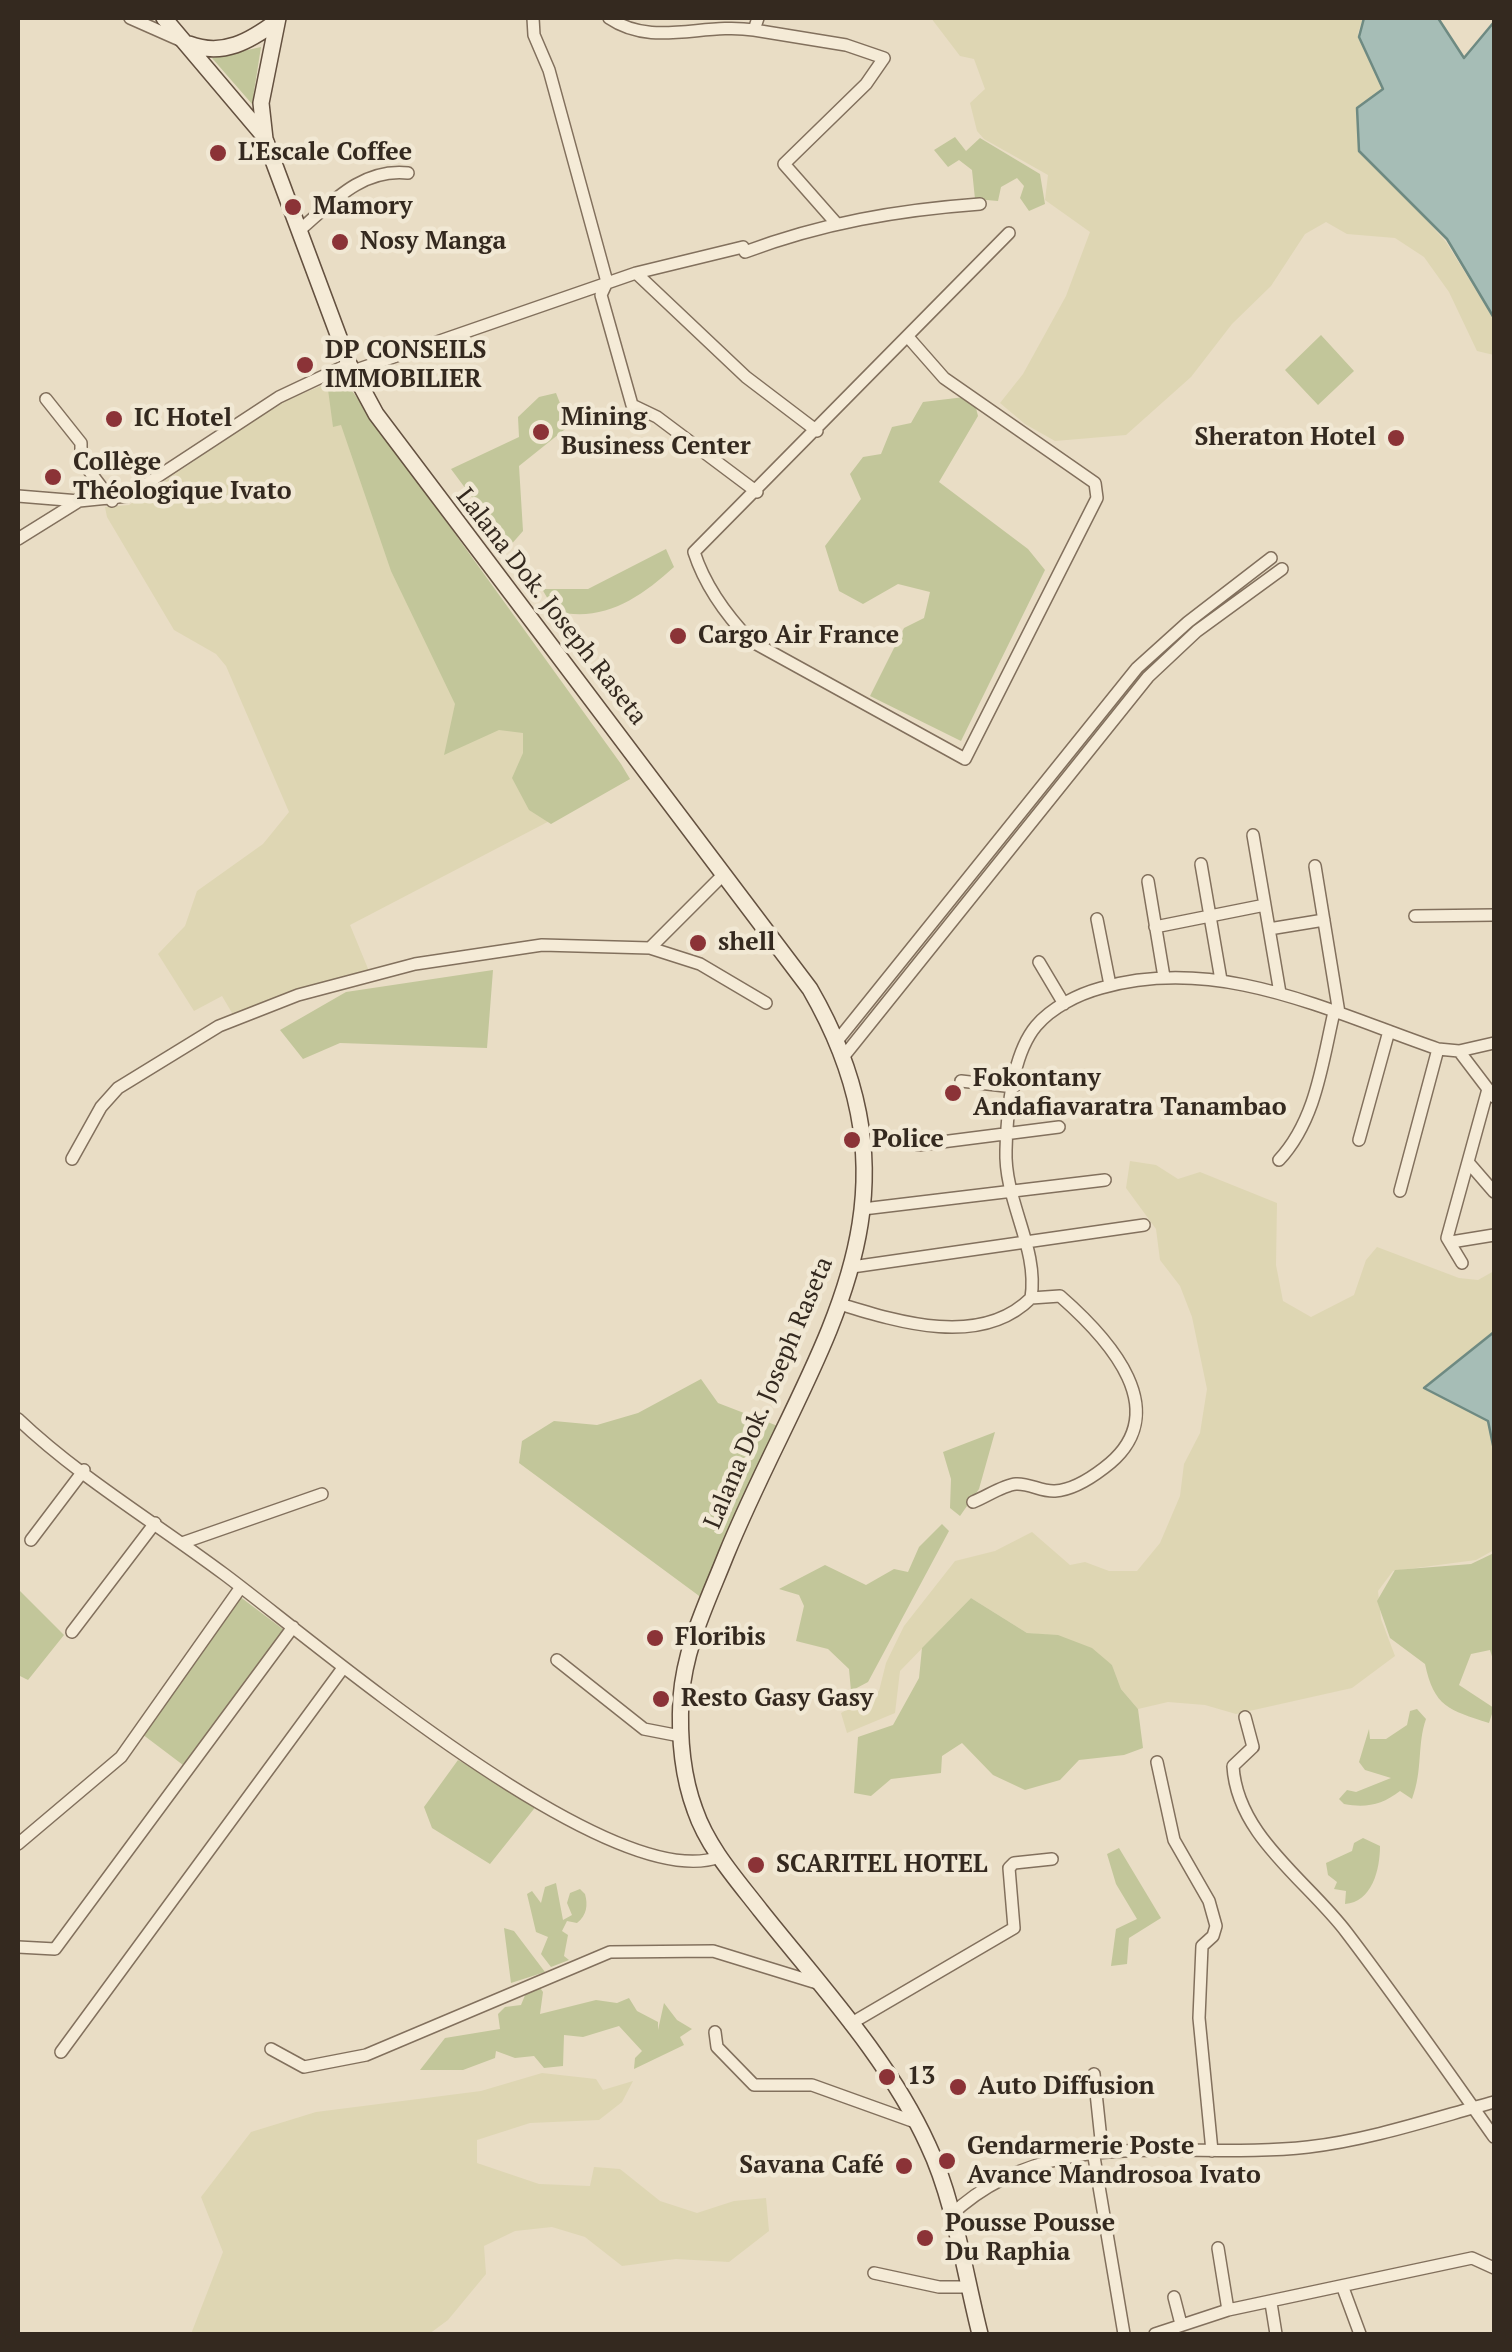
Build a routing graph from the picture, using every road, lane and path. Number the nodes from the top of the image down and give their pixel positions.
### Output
1 (130, 18) edge
2 (164, 18) edge
3 (533, 18) edge
4 (609, 18) edge
5 (278, 19) edge
6 (756, 24) edge
7 (186, 43) junction
8 (265, 138) junction
9 (408, 173) dead end
10 (980, 204) dead end
11 (836, 223) junction
12 (302, 228) junction
13 (1008, 233) dead end
14 (636, 273) junction
15 (607, 282) junction
16 (908, 336) junction
17 (351, 367) junction
18 (46, 399) dead end
19 (818, 431) junction
20 (757, 492) junction
21 (18, 496) edge
22 (80, 501) junction
23 (112, 501) junction
24 (18, 539) edge
25 (1271, 558) dead end
26 (1282, 569) dead end
27 (1253, 835) dead end
28 (1201, 864) dead end
29 (1315, 866) dead end
30 (724, 874) junction
31 (1148, 882) dead end
32 (1265, 904) junction
33 (1494, 915) edge
34 (1210, 916) junction
35 (1415, 916) dead end
36 (1098, 919) dead end
37 (1324, 920) junction
38 (1156, 927) junction
39 (1269, 929) junction
40 (650, 948) junction
41 (1039, 962) dead end
42 (1164, 977) junction
43 (1221, 980) junction
44 (1110, 986) junction
45 (1280, 994) junction
46 (766, 1004) dead end
47 (1064, 1004) junction
48 (1337, 1012) junction
49 (1389, 1031) junction
50 (1494, 1043) edge
51 (841, 1048) junction
52 (1438, 1049) junction
53 (1459, 1051) junction
54 (961, 1082) dead end
55 (1014, 1087) junction
56 (1491, 1093) edge
57 (1059, 1126) dead end
58 (1008, 1133) junction
59 (1359, 1140) dead end
60 (918, 1146) dead end
61 (72, 1159) dead end
62 (1278, 1160) dead end
63 (1468, 1162) junction
64 (1106, 1180) dead end
65 (1010, 1189) junction
66 (1400, 1191) dead end
67 (1494, 1192) edge
68 (863, 1208) junction
69 (1144, 1225) dead end
70 (1494, 1234) edge
71 (1451, 1242) junction
72 (1025, 1244) junction
73 (1462, 1264) dead end
74 (852, 1268) junction
75 (1031, 1298) junction
76 (840, 1304) junction
77 (18, 1420) edge
78 (84, 1470) junction
79 (322, 1494) dead end
80 (973, 1502) dead end
81 (155, 1522) junction
82 (32, 1540) dead end
83 (182, 1542) junction
84 (241, 1587) junction
85 (292, 1627) junction
86 (72, 1632) dead end
87 (557, 1660) dead end
88 (343, 1668) junction
89 (1245, 1717) dead end
90 (680, 1736) junction
91 (1157, 1762) dead end
92 (18, 1844) edge
93 (719, 1857) junction
94 (1052, 1859) dead end
95 (18, 1947) edge
96 (817, 1982) junction
97 (850, 2024) junction
98 (715, 2032) dead end
99 (272, 2049) dead end
100 (61, 2052) dead end
101 (1094, 2074) dead end
102 (1494, 2102) edge
103 (1474, 2108) junction
104 (915, 2122) junction
105 (1494, 2137) edge
106 (1097, 2150) junction
107 (1212, 2151) junction
108 (950, 2216) junction
109 (1218, 2248) dead end
110 (1494, 2268) edge
111 (874, 2273) dead end
112 (968, 2287) junction
113 (1343, 2288) junction
114 (1174, 2297) dead end
115 (1271, 2303) junction
116 (1228, 2310) junction
117 (1180, 2324) junction
118 (980, 2334) edge
119 (1124, 2334) edge
120 (1155, 2334) edge
121 (1276, 2334) edge
122 (1360, 2334) edge

1 - 7 street
2 - 7 main road
3 - 15 street
4 - 6 street
5 - 7 main road
5 - 8 main road
6 - 11 street
7 - 8 main road
8 - 12 main road, Lalana Dok. Joseph Raseta
9 - 12 street
10 - 11 street
11 - 14 street
12 - 17 main road, Lalana Dok. Joseph Raseta
13 - 16 street
14 - 15 street
14 - 19 street
15 - 17 street
15 - 20 street
16 - 19 street
16 - 20 street
17 - 23 street
17 - 30 main road, Lalana Dok. Joseph Raseta
18 - 23 street
19 - 20 street
21 - 22 street
22 - 23 street
22 - 24 street
25 - 51 street
26 - 51 street
27 - 32 street
28 - 34 street
29 - 37 street
30 - 40 street
30 - 51 main road, Lalana Dok. Joseph Raseta
31 - 38 street
32 - 34 street
32 - 39 street
33 - 35 street
34 - 38 street
34 - 43 street
36 - 44 street
37 - 39 street
37 - 48 street
38 - 42 street
39 - 45 street
40 - 46 street
40 - 61 street
41 - 47 street
42 - 43 street
42 - 44 street
43 - 45 street
44 - 47 street
45 - 48 street
47 - 55 street
48 - 49 street
48 - 62 street
49 - 52 street
49 - 59 street
50 - 53 street
51 - 68 main road, Lalana Dok. Joseph Raseta
52 - 53 street
52 - 66 street
53 - 56 street
54 - 55 street
55 - 58 street
56 - 63 street
57 - 58 street
58 - 60 street
58 - 65 street
63 - 67 street
63 - 71 street
64 - 65 street
65 - 68 street
65 - 72 street
68 - 74 main road, Lalana Dok. Joseph Raseta
69 - 72 street
70 - 71 street
71 - 73 street
72 - 74 street
72 - 75 street
74 - 76 main road, Lalana Dok. Joseph Raseta
75 - 76 street
75 - 80 street
76 - 90 main road, Lalana Dok. Joseph Raseta
77 - 78 street
78 - 81 street
78 - 82 street
79 - 83 street
81 - 83 street
81 - 86 street
83 - 84 street
84 - 85 street
84 - 92 street
85 - 88 street
85 - 95 street
87 - 90 street
88 - 93 street
88 - 100 street
89 - 103 street
90 - 93 main road, Lalana Dok. Joseph Raseta
91 - 107 street
93 - 96 main road, Lalana Dok. Joseph Raseta
94 - 97 street
96 - 97 main road, Lalana Dok. Joseph Raseta
96 - 99 street
97 - 104 main road, Lalana Dok. Joseph Raseta
98 - 104 street
101 - 106 street
102 - 103 street
103 - 105 street
103 - 107 street
104 - 108 main road, Lalana Dok. Joseph Raseta
106 - 107 street
106 - 108 street
106 - 119 street
108 - 112 main road, Lalana Dok. Joseph Raseta
109 - 116 street
110 - 113 street
111 - 112 street
112 - 118 main road, Lalana Dok. Joseph Raseta
113 - 115 street
113 - 122 street
114 - 117 street
115 - 116 street
115 - 121 street
116 - 117 street
117 - 120 street

